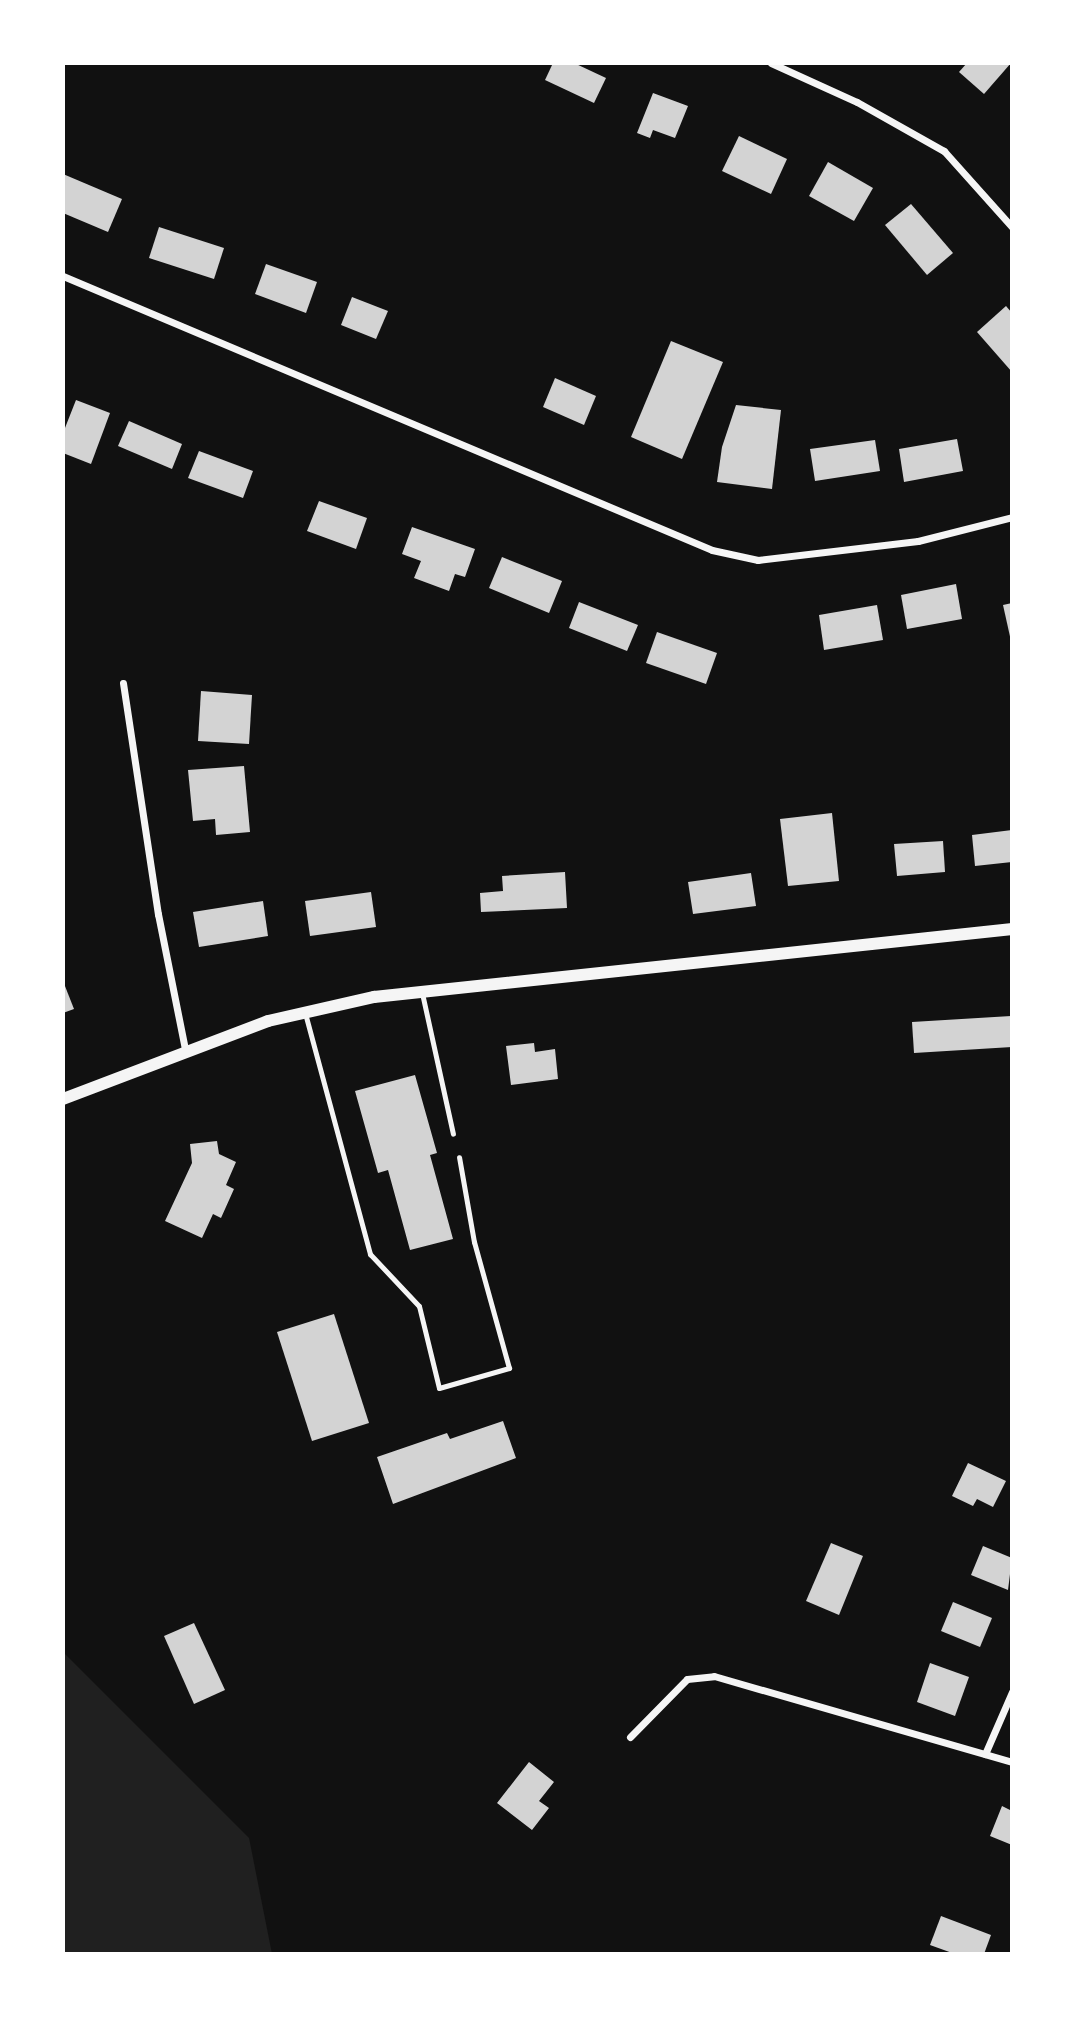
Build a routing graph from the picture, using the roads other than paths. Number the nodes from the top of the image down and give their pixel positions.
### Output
1 (771, 63) edge
2 (1012, 227) edge
3 (63, 276) edge
4 (1012, 517) edge
5 (123, 683) dead end
6 (1012, 929) edge
7 (422, 990) junction
8 (305, 1012) junction
9 (185, 1049) junction
10 (63, 1099) edge
11 (453, 1134) dead end
12 (459, 1157) dead end
13 (1012, 1692) edge
14 (630, 1737) dead end
15 (985, 1754) junction
16 (1012, 1762) edge

1 - 2 street
3 - 4 street
5 - 9 street
6 - 7 street
7 - 8 street
7 - 11 lane
8 - 9 street
8 - 12 lane
9 - 10 street
13 - 15 street
14 - 15 street
15 - 16 street

